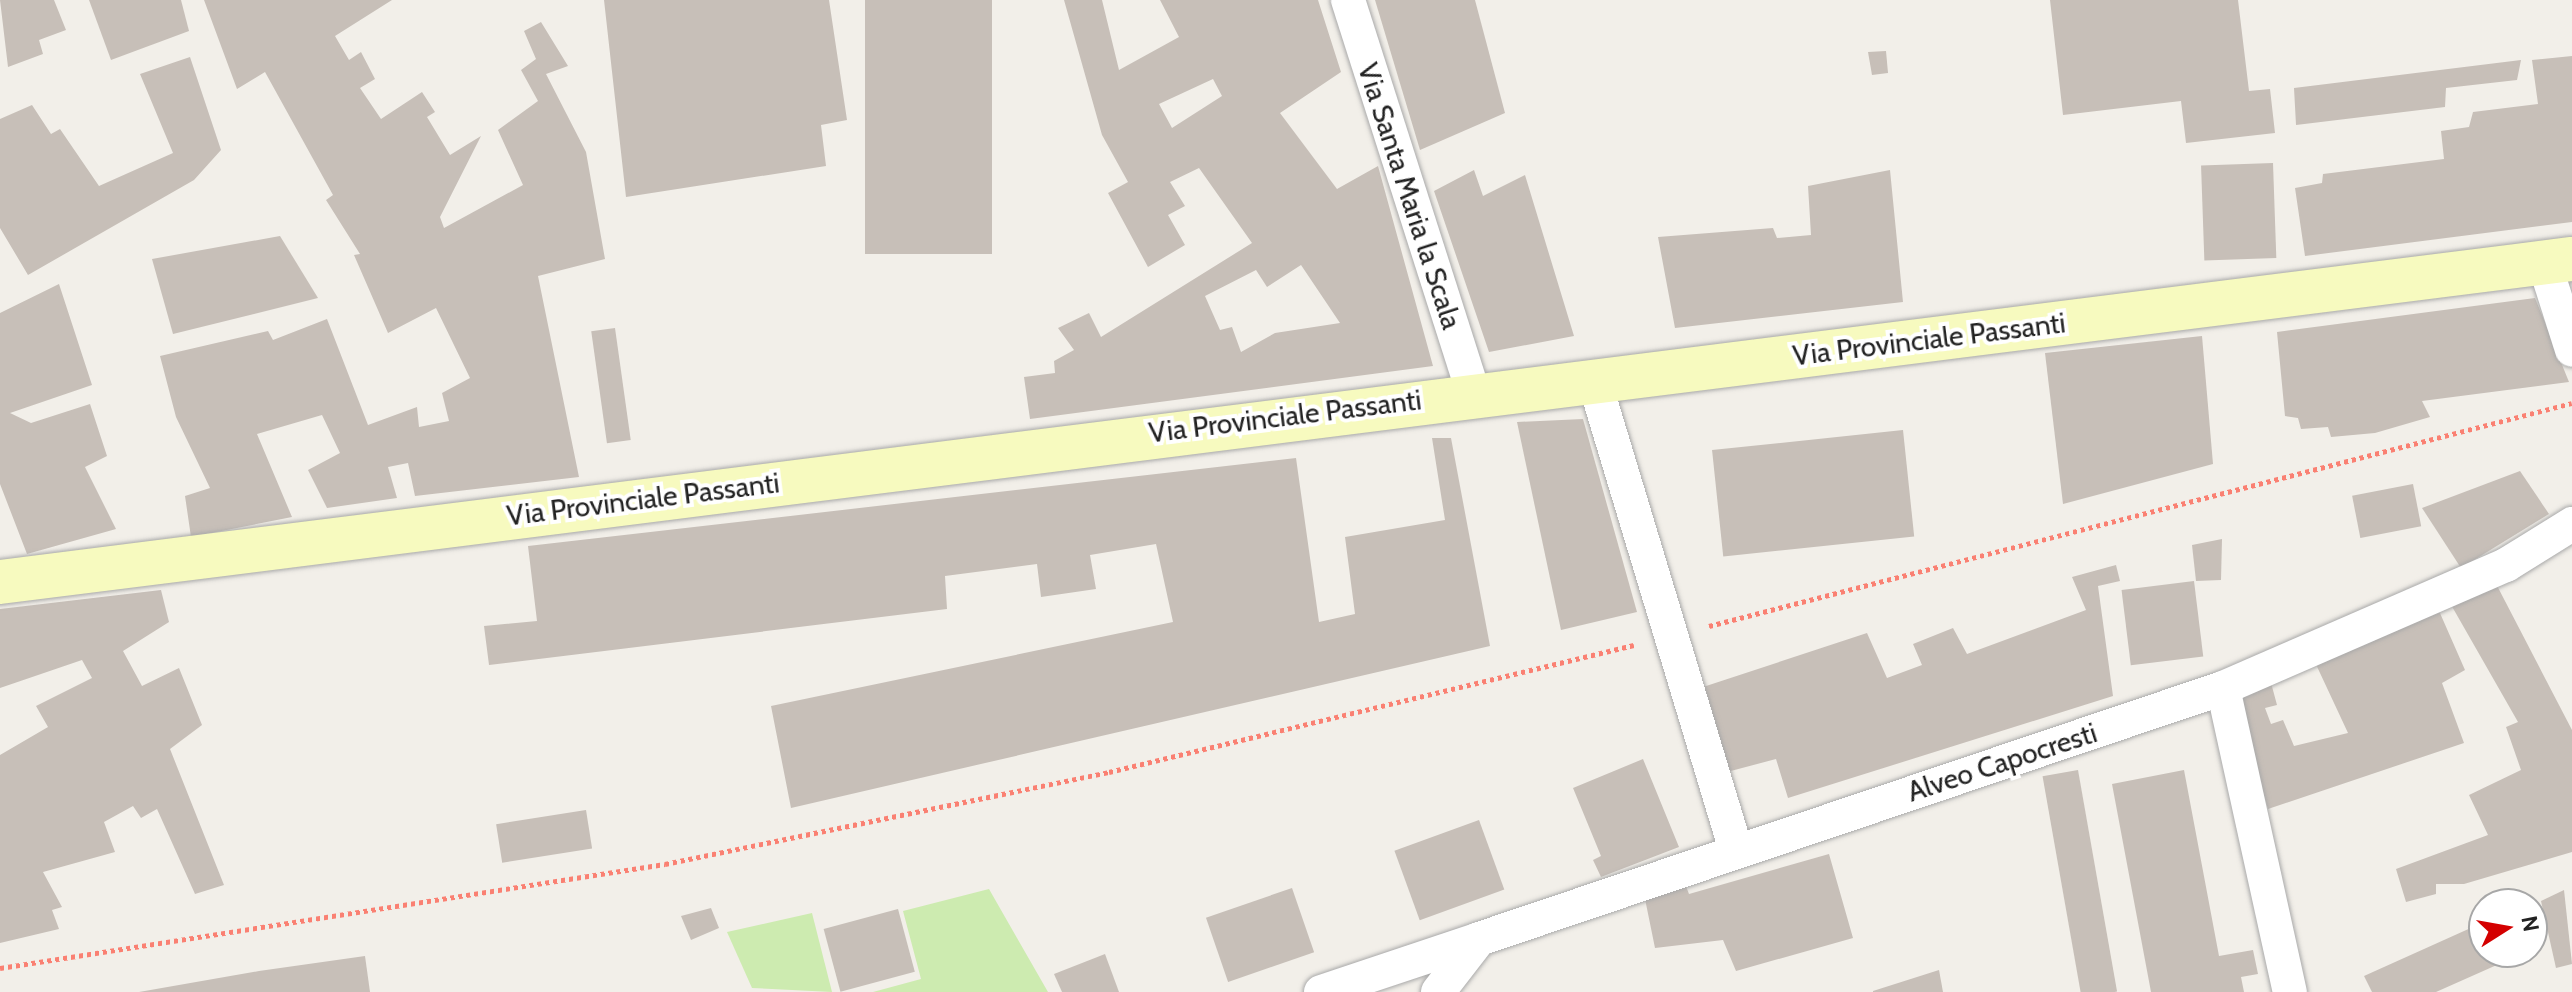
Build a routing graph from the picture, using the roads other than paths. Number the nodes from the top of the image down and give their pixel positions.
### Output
1 (1348, 0) edge
2 (2558, 261) edge
3 (2572, 350) edge
4 (1594, 380) junction
5 (1473, 392) junction
6 (2572, 524) edge
7 (0, 582) edge
8 (2223, 688) junction
9 (1736, 850) junction
10 (1479, 939) junction
11 (1321, 992) edge
12 (1438, 992) edge
13 (2290, 992) edge

1 - 5 street, Via Santa Maria la Scala
2 - 3 street
2 - 4 main road, Via Provinciale Passanti
4 - 5 main road, Via Provinciale Passanti
4 - 9 street
5 - 7 main road, Via Provinciale Passanti
6 - 8 street, Alveo Capocresti
8 - 9 street, Alveo Capocresti
8 - 13 street
9 - 10 street, Alveo Capocresti
10 - 11 street, Alveo Capocresti
10 - 12 street

